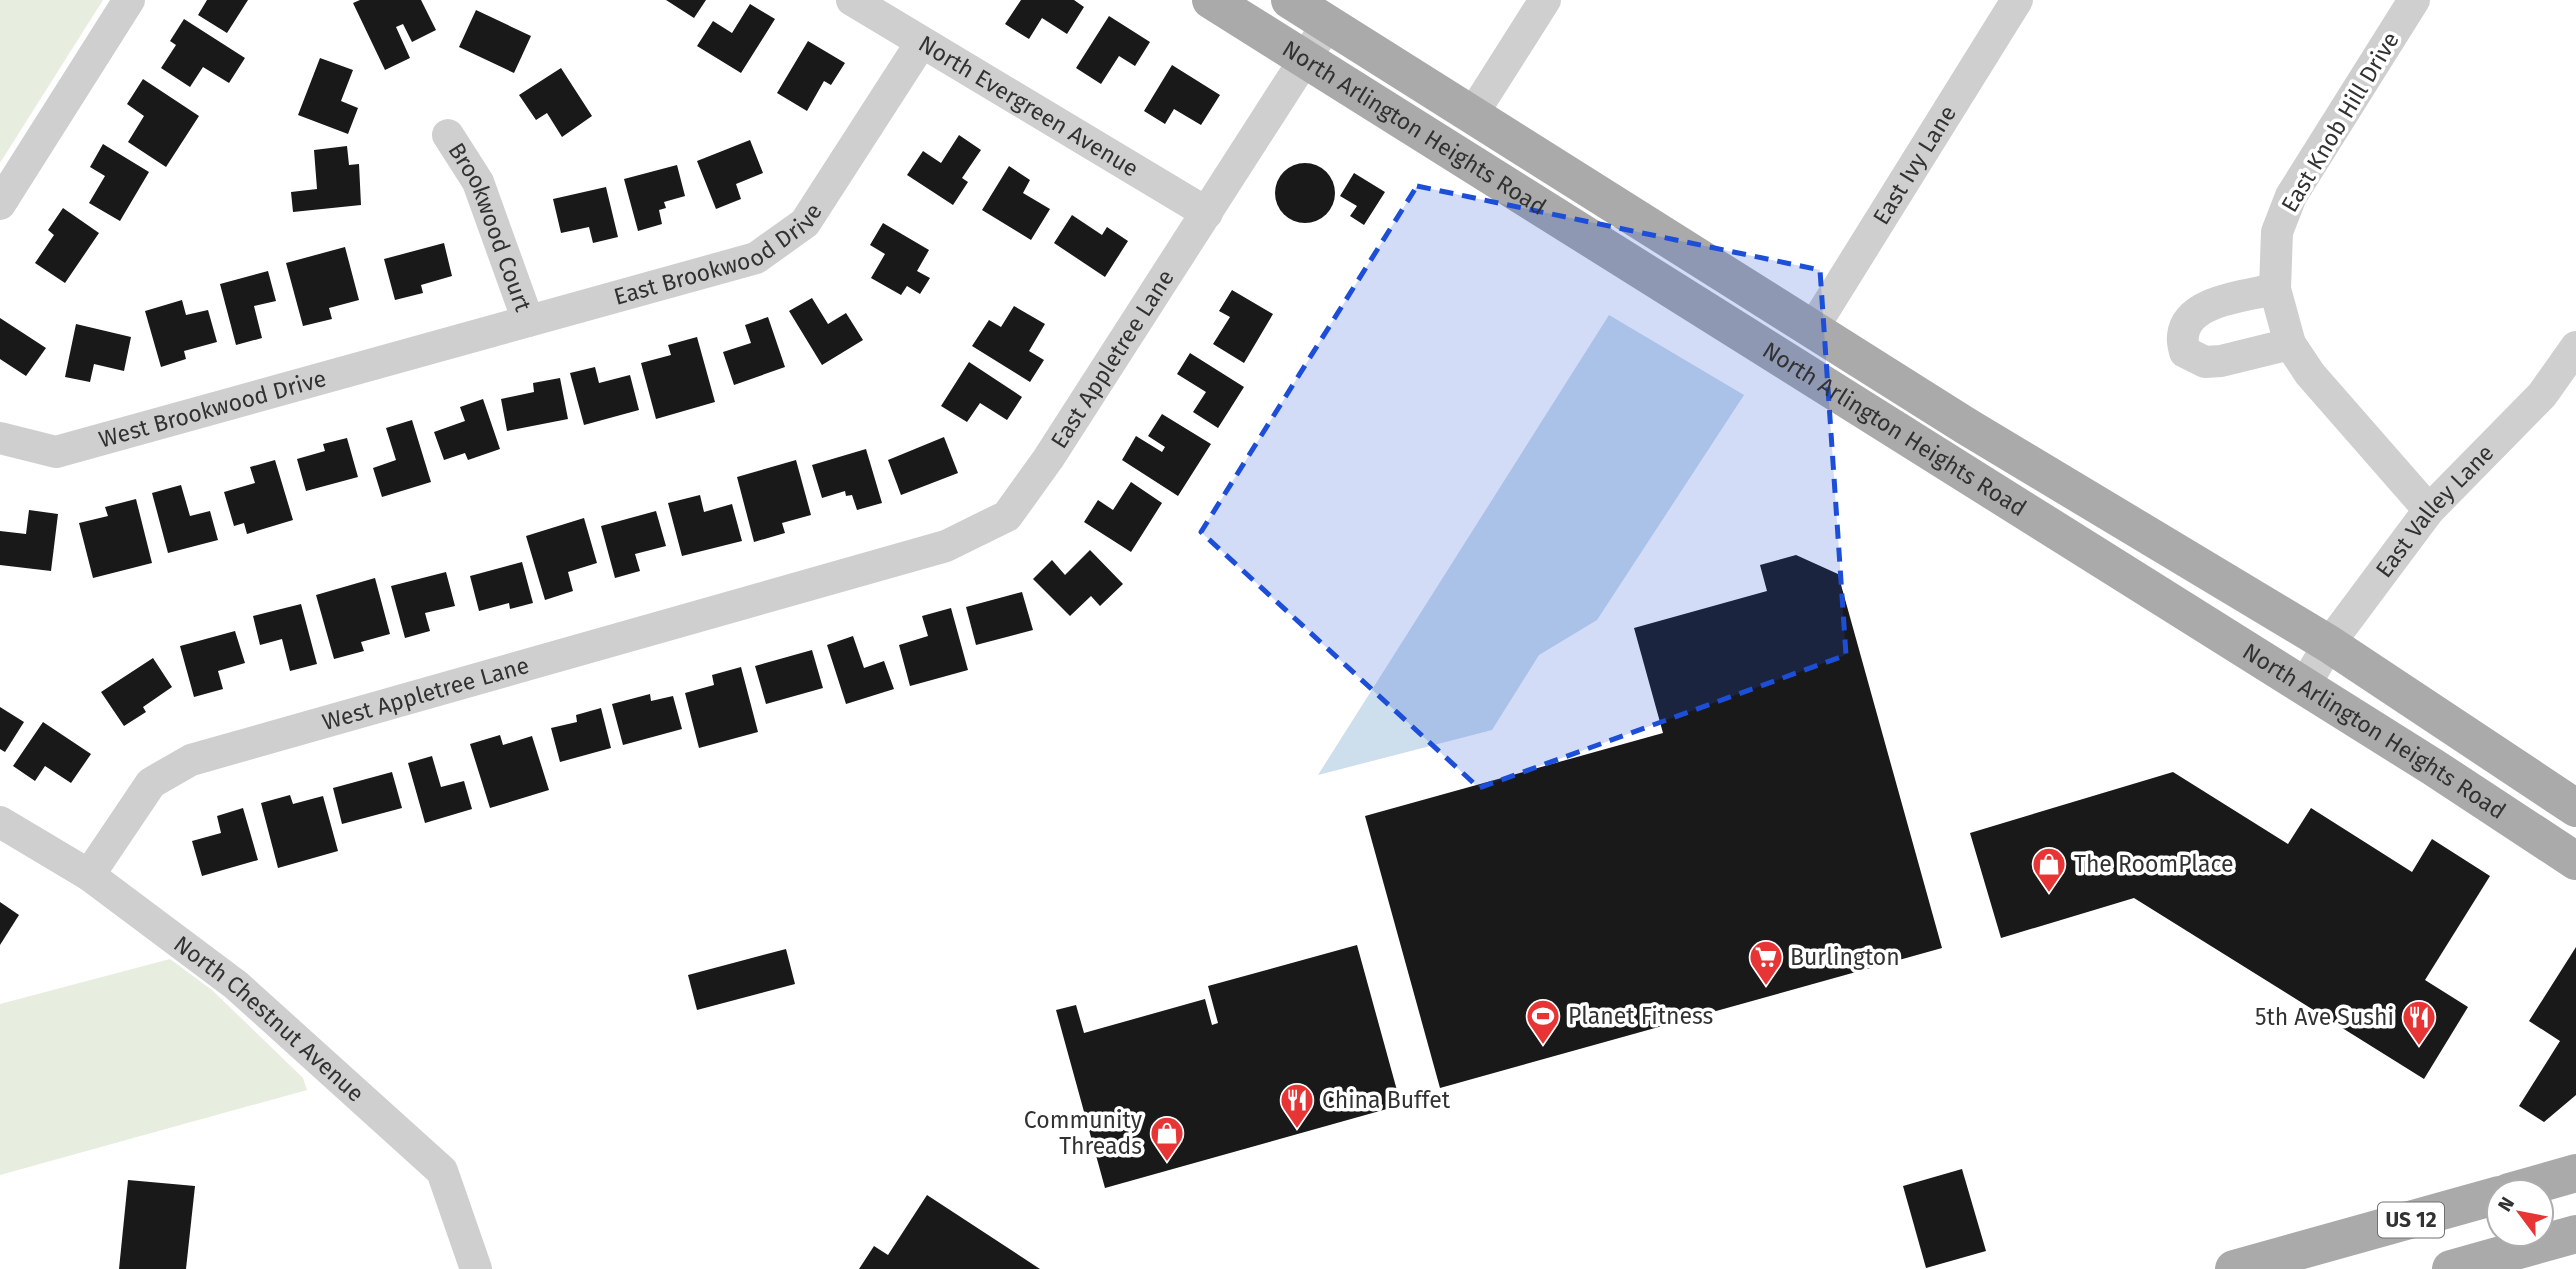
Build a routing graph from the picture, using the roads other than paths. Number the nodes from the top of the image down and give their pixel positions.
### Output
1 (129, 0) edge
2 (852, 0) edge
3 (1211, 0) edge
4 (1290, 0) edge
5 (1545, 0) edge
6 (2017, 0) edge
7 (2414, 0) edge
8 (1328, 23) junction
9 (921, 43) junction
10 (1305, 59) junction
11 (1472, 115) junction
12 (448, 135) dead end
13 (0, 204) edge
14 (1207, 213) junction
15 (2275, 289) junction
16 (528, 321) junction
17 (1813, 328) junction
18 (2290, 344) junction
19 (2576, 347) edge
20 (426, 350) joint
21 (0, 438) edge
22 (2429, 510) junction
23 (810, 583) joint
24 (2329, 644) junction
25 (2304, 686) junction
26 (2576, 808) edge
27 (0, 822) edge
28 (2576, 861) edge
29 (89, 875) junction
30 (2576, 1173) edge
31 (2555, 1179) edge
32 (2485, 1199) edge
33 (2576, 1234) edge
34 (2576, 1244) edge
35 (2466, 1268) edge
36 (476, 1269) edge
37 (2234, 1269) edge
38 (2561, 1269) edge

1 - 13 street
2 - 9 street, North Evergreen Avenue
3 - 10 main road, North Arlington Heights Road
4 - 8 main road, North Arlington Heights Road
5 - 11 street
6 - 17 street, East Ivy Lane
7 - 15 street, East Knob Hill Drive
8 - 10 street, East Appletree Lane
8 - 11 main road, North Arlington Heights Road
9 - 14 street, North Evergreen Avenue
9 - 16 street, East Brookwood Drive
10 - 14 street, East Appletree Lane
10 - 25 main road, North Arlington Heights Road
11 - 17 main road, North Arlington Heights Road
12 - 16 street, Brookwood Court
14 - 23 street, East Appletree Lane
15 - 18 street, East Knob Hill Drive
15 - 18 street
16 - 20 street, East Brookwood Drive
17 - 24 main road, North Arlington Heights Road
18 - 22 street, East Knob Hill Drive
19 - 22 street, East Valley Lane
20 - 21 street, West Brookwood Drive
22 - 24 street, East Valley Lane
23 - 29 street, West Appletree Lane
24 - 25 street, East Valley Lane
24 - 26 main road, North Arlington Heights Road
25 - 28 main road, North Arlington Heights Road
27 - 29 street, North Chestnut Avenue
29 - 36 street, North Chestnut Avenue
30 - 31 main road
32 - 37 main road, US 12
33 - 35 main road
34 - 38 main road

